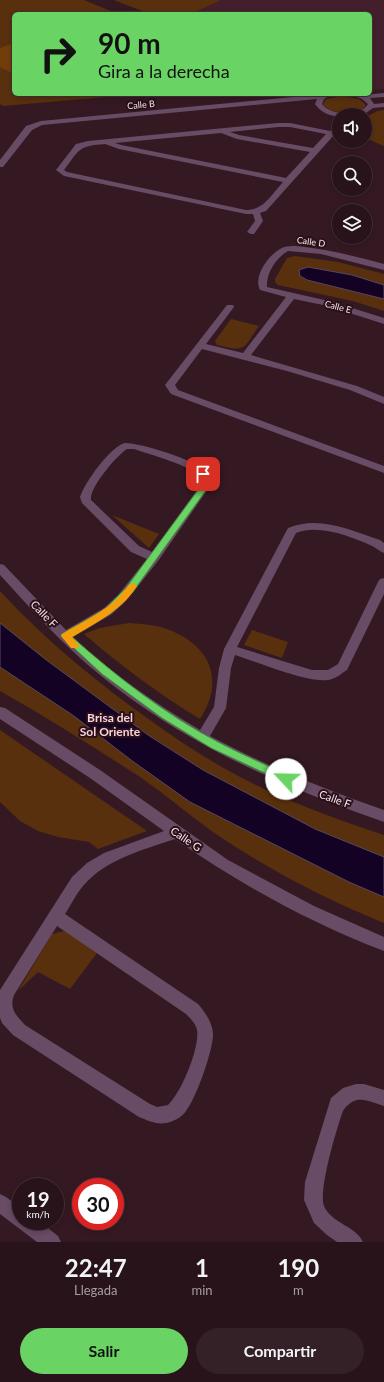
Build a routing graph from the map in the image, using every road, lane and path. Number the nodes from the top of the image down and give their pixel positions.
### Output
1 (384, 95) edge
2 (321, 96) edge
3 (327, 96) edge
4 (358, 96) edge
5 (362, 97) junction
6 (287, 100) junction
7 (384, 105) edge
8 (370, 106) joint
9 (320, 108) junction
10 (332, 112) edge
11 (221, 130) junction
12 (331, 133) joint
13 (107, 141) junction
14 (315, 151) junction
15 (0, 165) edge
16 (288, 181) junction
17 (256, 212) junction
18 (251, 232) dead end
19 (384, 267) edge
20 (291, 296) junction
21 (230, 308) dead end
22 (384, 322) edge
23 (201, 346) junction
24 (246, 356) junction
25 (384, 401) edge
26 (384, 470) edge
27 (384, 549) edge
28 (154, 558) junction
29 (0, 568) edge
30 (384, 582) edge
31 (66, 636) junction
32 (230, 649) junction
33 (0, 712) edge
34 (202, 738) junction
35 (384, 816) edge
36 (177, 834) junction
37 (55, 916) junction
38 (384, 944) edge
39 (384, 1098) edge
40 (0, 1203) edge
41 (12, 1212) edge
42 (36, 1230) edge
43 (52, 1242) edge
44 (354, 1242) edge

1 - 5 street
2 - 6 street, Calle B
3 - 9 street
4 - 5 street
5 - 8 street
6 - 9 street
6 - 15 street, Calle B
7 - 8 street
9 - 10 street
11 - 12 street
11 - 13 street
11 - 14 street
12 - 14 street
13 - 16 street
13 - 17 street
14 - 16 street
16 - 17 street
17 - 18 street
19 - 20 street, Calle D
20 - 22 street, Calle E
20 - 24 street
21 - 23 street
23 - 24 street
23 - 26 street
24 - 25 street
27 - 32 street
28 - 28 street
28 - 31 street
29 - 31 street, Calle F
30 - 32 street
31 - 34 street, Calle F
32 - 34 street
33 - 36 street, Calle G
34 - 35 street, Calle F
36 - 37 street
36 - 38 street, Calle G
37 - 37 street
39 - 44 street
40 - 41 street
42 - 43 street

